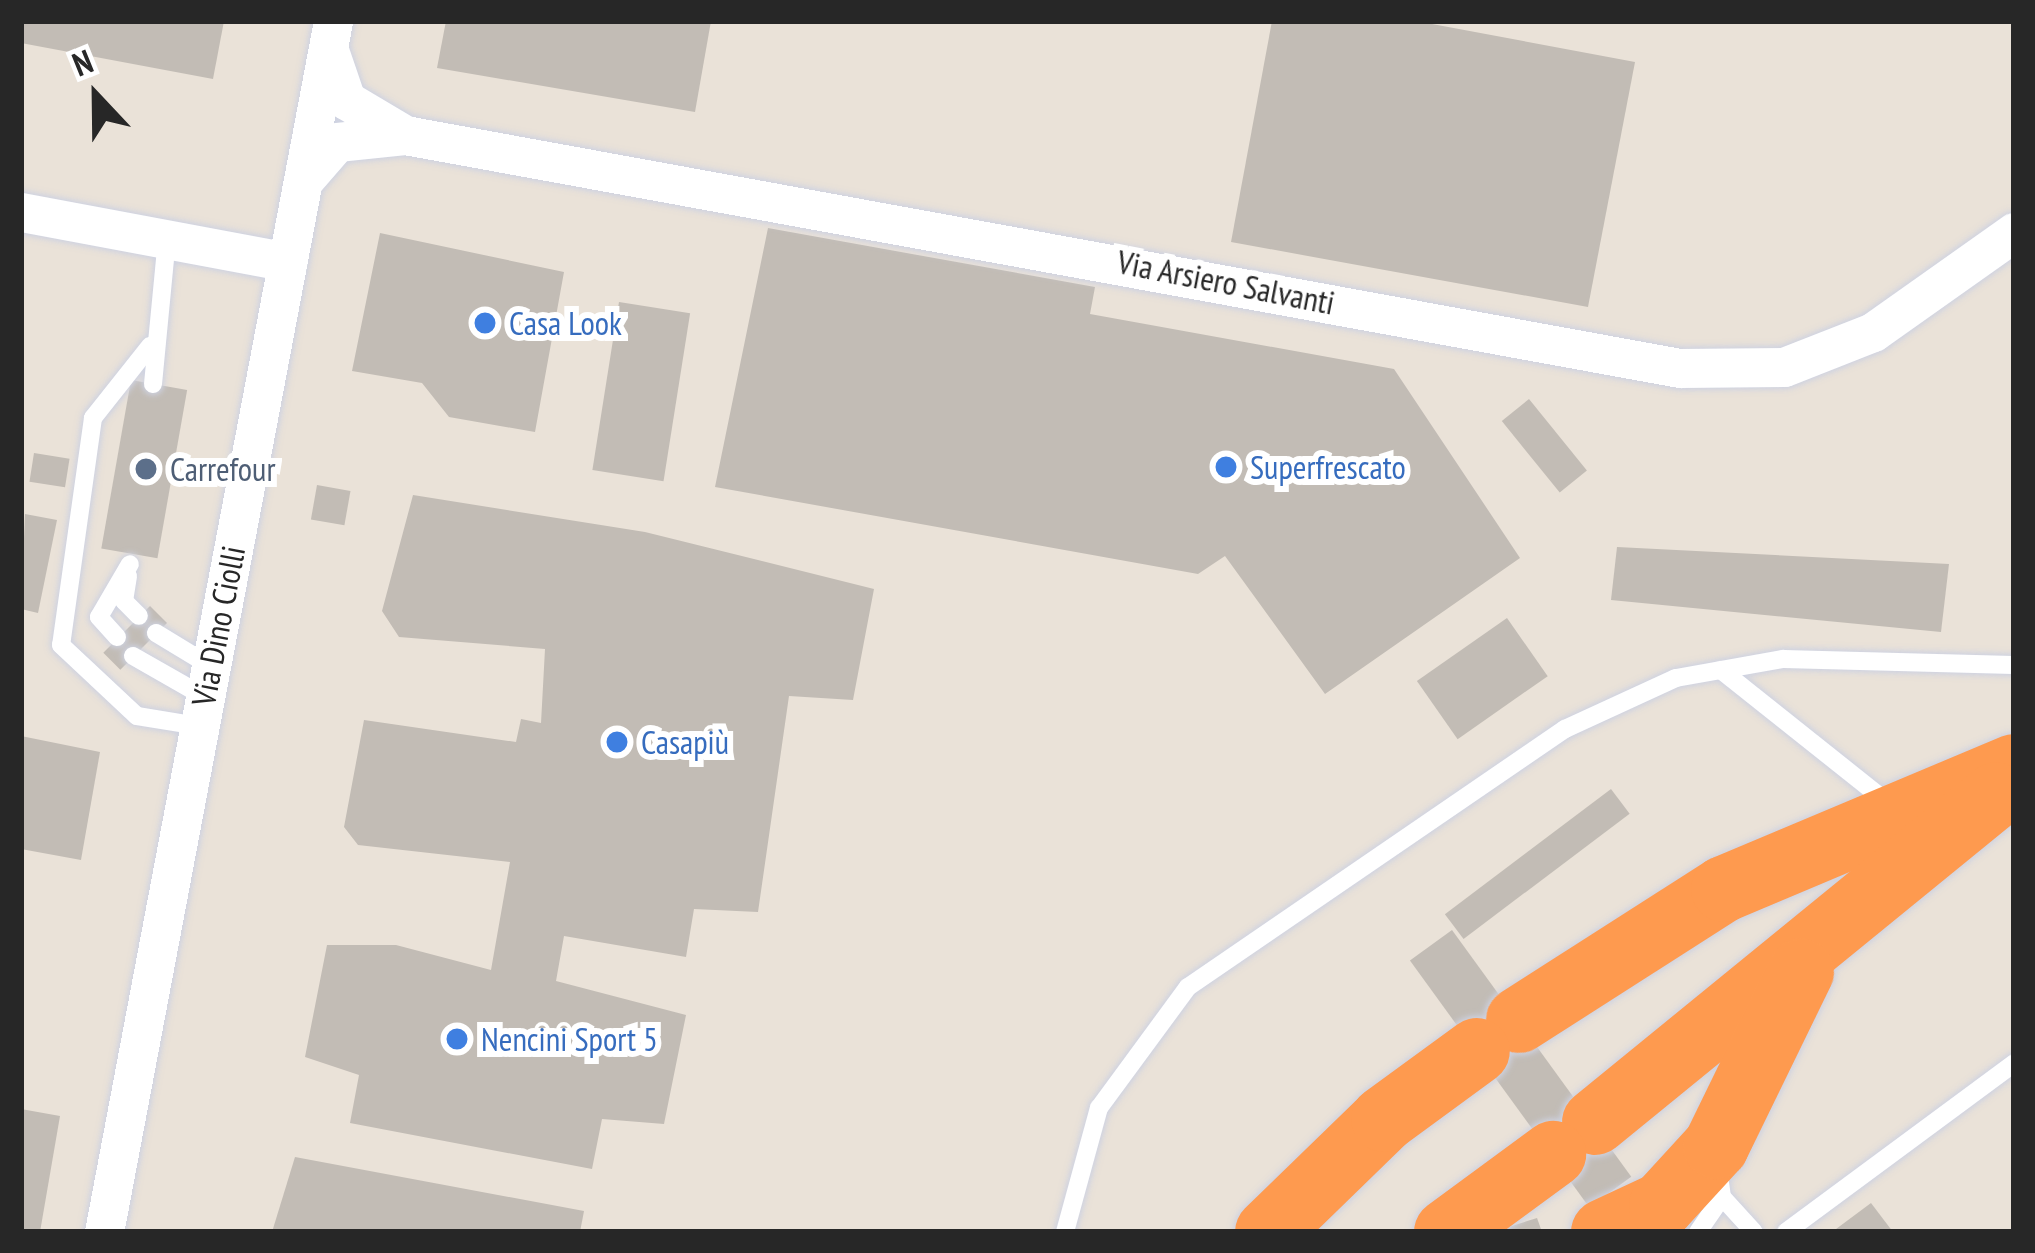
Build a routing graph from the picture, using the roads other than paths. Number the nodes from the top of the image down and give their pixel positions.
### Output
1 (331, 33) edge
2 (405, 136) junction
3 (302, 185) junction
4 (21, 212) edge
5 (2014, 232) edge
6 (167, 239) junction
7 (287, 262) junction
8 (150, 346) junction
9 (153, 384) dead end
10 (139, 616) dead end
11 (156, 633) dead end
12 (117, 638) dead end
13 (133, 656) dead end
14 (2014, 665) edge
15 (1721, 670) junction
16 (203, 695) junction
17 (2014, 767) edge
18 (2014, 780) edge
19 (1901, 813) junction
20 (1819, 942) junction
21 (2014, 1063) edge
22 (1719, 1171) junction
23 (104, 1232) edge
24 (1065, 1232) edge
25 (1268, 1232) edge
26 (1447, 1232) edge
27 (1604, 1232) edge
28 (1697, 1232) edge
29 (1754, 1232) edge
30 (1786, 1232) edge

1 - 2 street, Via Arsiero Salvanti
1 - 3 street, Via Dino Ciolli
2 - 3 street, Via Arsiero Salvanti
2 - 5 street, Via Arsiero Salvanti
3 - 7 street, Via Dino Ciolli
4 - 6 street
6 - 7 street
6 - 8 lane
7 - 16 street, Via Dino Ciolli
8 - 9 lane
8 - 16 lane
10 - 12 lane
11 - 16 lane
13 - 16 lane
14 - 15 lane
15 - 19 lane
15 - 24 lane
16 - 23 street, Via Dino Ciolli
17 - 19 highway
18 - 20 highway
19 - 25 highway
20 - 22 highway
20 - 26 highway
21 - 30 lane
22 - 27 highway
22 - 28 lane
22 - 29 lane

